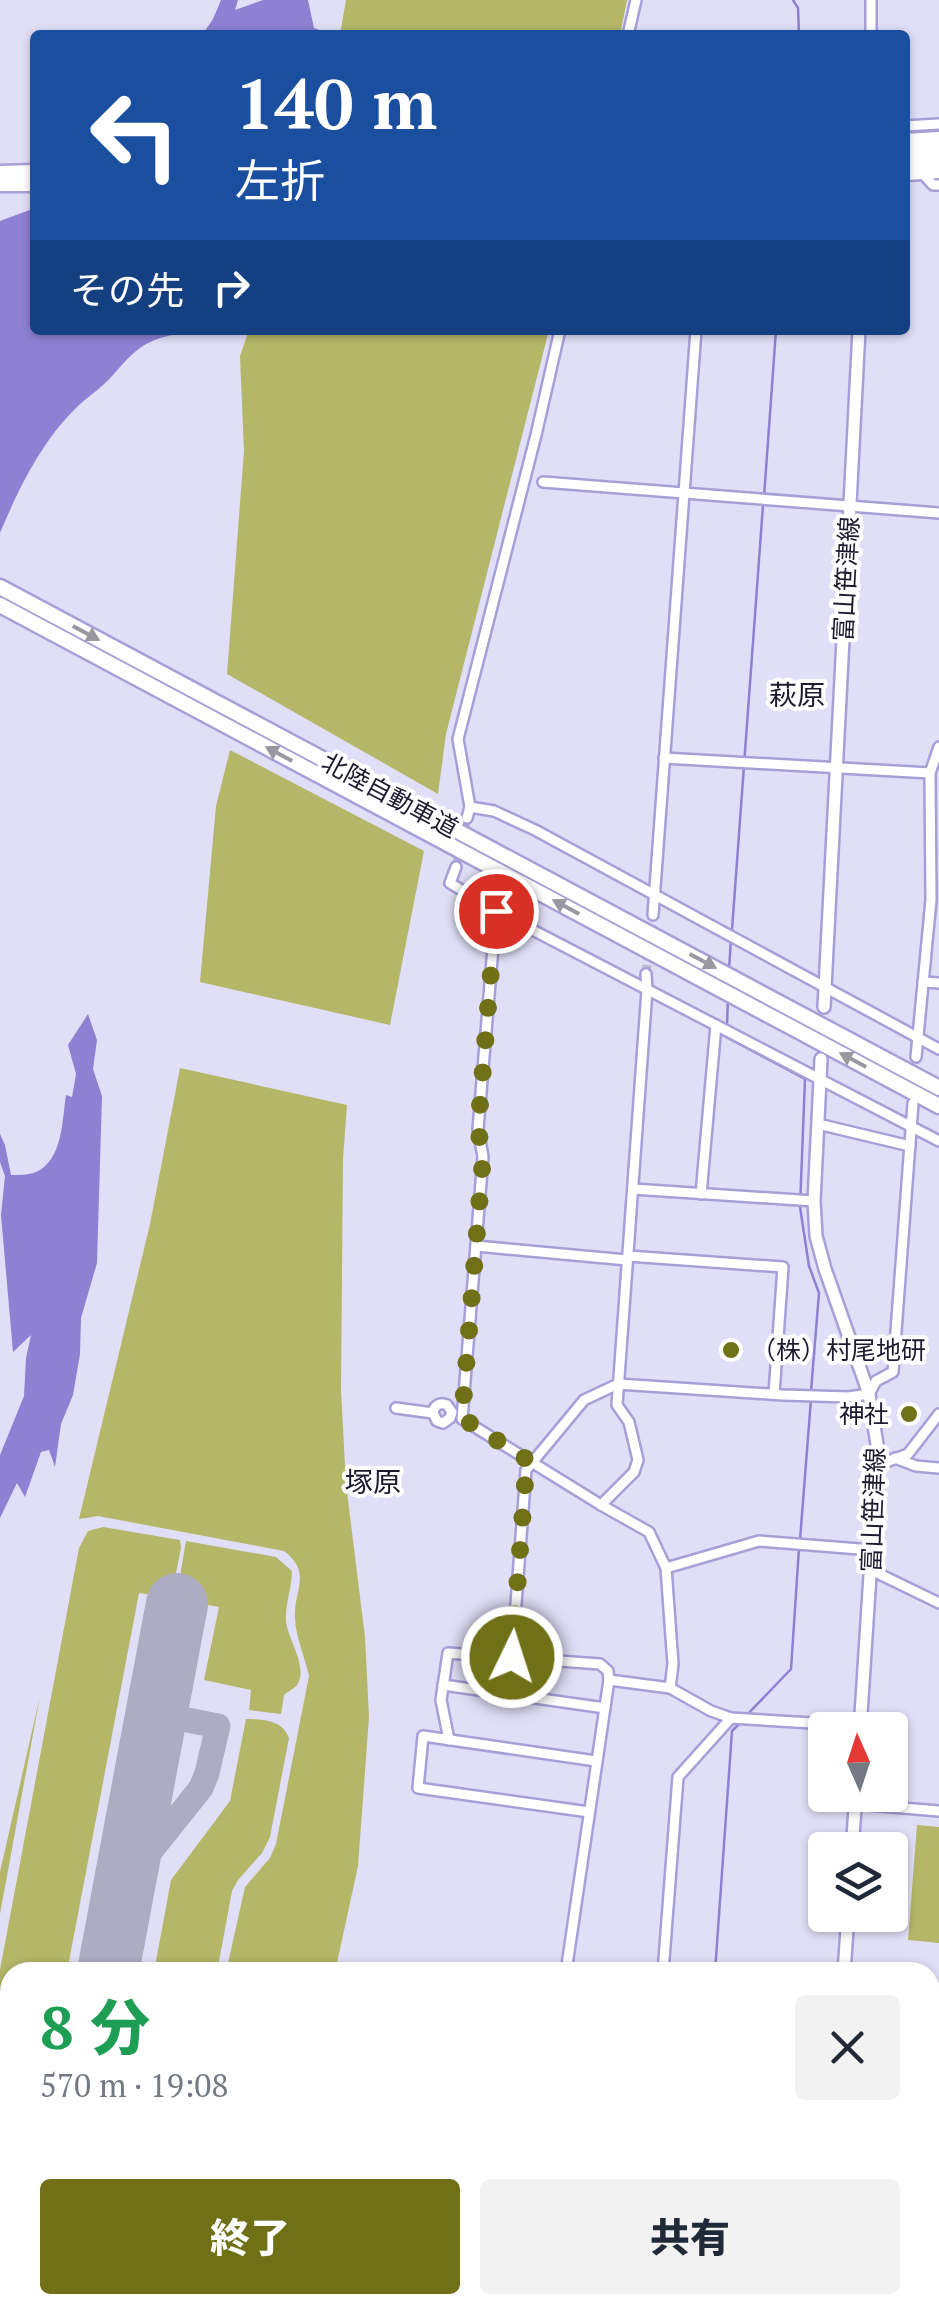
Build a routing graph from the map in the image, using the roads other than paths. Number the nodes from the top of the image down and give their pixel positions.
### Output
1 (636, 0) edge
2 (871, 0) edge
3 (630, 30) edge
4 (870, 30) edge
5 (939, 124) edge
6 (910, 126) edge
7 (939, 139) edge
8 (910, 141) edge
9 (939, 149) edge
10 (910, 151) edge
11 (939, 161) edge
12 (910, 163) edge
13 (939, 171) edge
14 (0, 172) edge
15 (30, 172) edge
16 (921, 172) junction
17 (910, 173) edge
18 (0, 184) edge
19 (30, 184) edge
20 (939, 185) edge
21 (559, 335) edge
22 (696, 335) edge
23 (860, 335) edge
24 (543, 482) dead end
25 (684, 493) junction
26 (850, 507) junction
27 (939, 513) edge
28 (0, 587) edge
29 (0, 605) edge
30 (939, 748) edge
31 (664, 758) junction
32 (836, 768) junction
33 (930, 773) junction
34 (456, 866) dead end
35 (654, 896) junction
36 (496, 911) junction
37 (652, 915) tunnel mouth
38 (646, 974) tunnel mouth
39 (923, 982) junction
40 (939, 983) edge
41 (824, 988) junction
42 (648, 990) junction
43 (824, 1007) dead end
44 (716, 1025) junction
45 (918, 1037) junction
46 (939, 1049) edge
47 (916, 1056) dead end
48 (821, 1059) dead end
49 (820, 1078) junction
50 (939, 1088) edge
51 (913, 1103) dead end
52 (939, 1106) edge
53 (818, 1124) junction
54 (911, 1127) junction
55 (939, 1141) edge
56 (910, 1146) junction
57 (633, 1189) junction
58 (702, 1194) junction
59 (814, 1202) junction
60 (476, 1246) junction
61 (628, 1258) junction
62 (618, 1384) junction
63 (774, 1394) junction
64 (870, 1394) junction
65 (396, 1408) dead end
66 (457, 1414) junction
67 (939, 1414) edge
68 (895, 1458) junction
69 (531, 1462) junction
70 (878, 1465) junction
71 (939, 1468) edge
72 (602, 1505) junction
73 (872, 1550) junction
74 (666, 1568) junction
75 (871, 1570) junction
76 (939, 1603) edge
77 (512, 1657) junction
78 (609, 1680) junction
79 (443, 1685) junction
80 (670, 1688) junction
81 (605, 1708) junction
82 (862, 1712) edge
83 (731, 1718) junction
84 (808, 1724) edge
85 (449, 1740) junction
86 (596, 1761) junction
87 (908, 1807) edge
88 (939, 1811) edge
89 (589, 1812) junction
90 (847, 1932) edge
91 (567, 1962) edge
92 (664, 1962) edge
93 (845, 1962) edge

1 - 3 street
2 - 4 street
5 - 6 street
7 - 8 highway
9 - 10 highway
11 - 12 highway
13 - 16 highway
14 - 15 highway
16 - 17 highway
16 - 20 street
18 - 19 highway
21 - 35 street
22 - 25 street
23 - 26 main road, 富山笹津線
24 - 25 street
25 - 26 street
25 - 31 street
26 - 27 street
26 - 32 main road, 富山笹津線
28 -> 50 highway, 北陸自動車道
52 -> 29 highway, 北陸自動車道
30 - 33 street
31 - 32 street
31 - 35 street
32 - 33 street
32 - 41 main road, 富山笹津線
33 - 39 street
34 - 36 street
35 - 37 street
35 - 41 street
36 - 42 street
36 - 60 street
38 - 42 street
39 - 40 street
39 - 45 street
41 - 43 main road, 富山笹津線
41 - 45 street
42 - 44 street
42 - 57 street
44 - 49 street
44 - 58 street
45 - 46 street
45 - 47 street
48 - 49 main road, 富山笹津線
49 - 53 main road, 富山笹津線
49 - 54 street
51 - 54 street
53 - 56 street
53 - 59 main road, 富山笹津線
54 - 55 street
54 - 56 street
56 - 64 street
57 - 58 street
57 - 61 street
58 - 59 street
59 - 64 main road, 富山笹津線
60 - 61 street
60 - 66 street
61 - 62 street
61 - 63 street
62 - 63 street
62 - 69 street
62 - 72 street
63 - 64 street
64 - 70 main road, 富山笹津線
65 - 66 street
66 - 69 street
67 - 68 street
68 - 70 street
68 - 71 street
69 - 72 street
69 - 77 street
70 - 73 main road, 富山笹津線
72 - 74 street
73 - 74 street
73 - 75 main road, 富山笹津線
74 - 80 street
75 - 76 street
75 - 82 main road, 富山笹津線
77 - 78 street
77 - 79 street
78 - 80 street
78 - 81 street
79 - 81 street
79 - 85 street
80 - 83 street
81 - 86 street
83 - 84 street
83 - 92 street
85 - 86 street
85 - 89 street
86 - 89 street
87 - 88 street
89 - 91 street
90 - 93 main road

